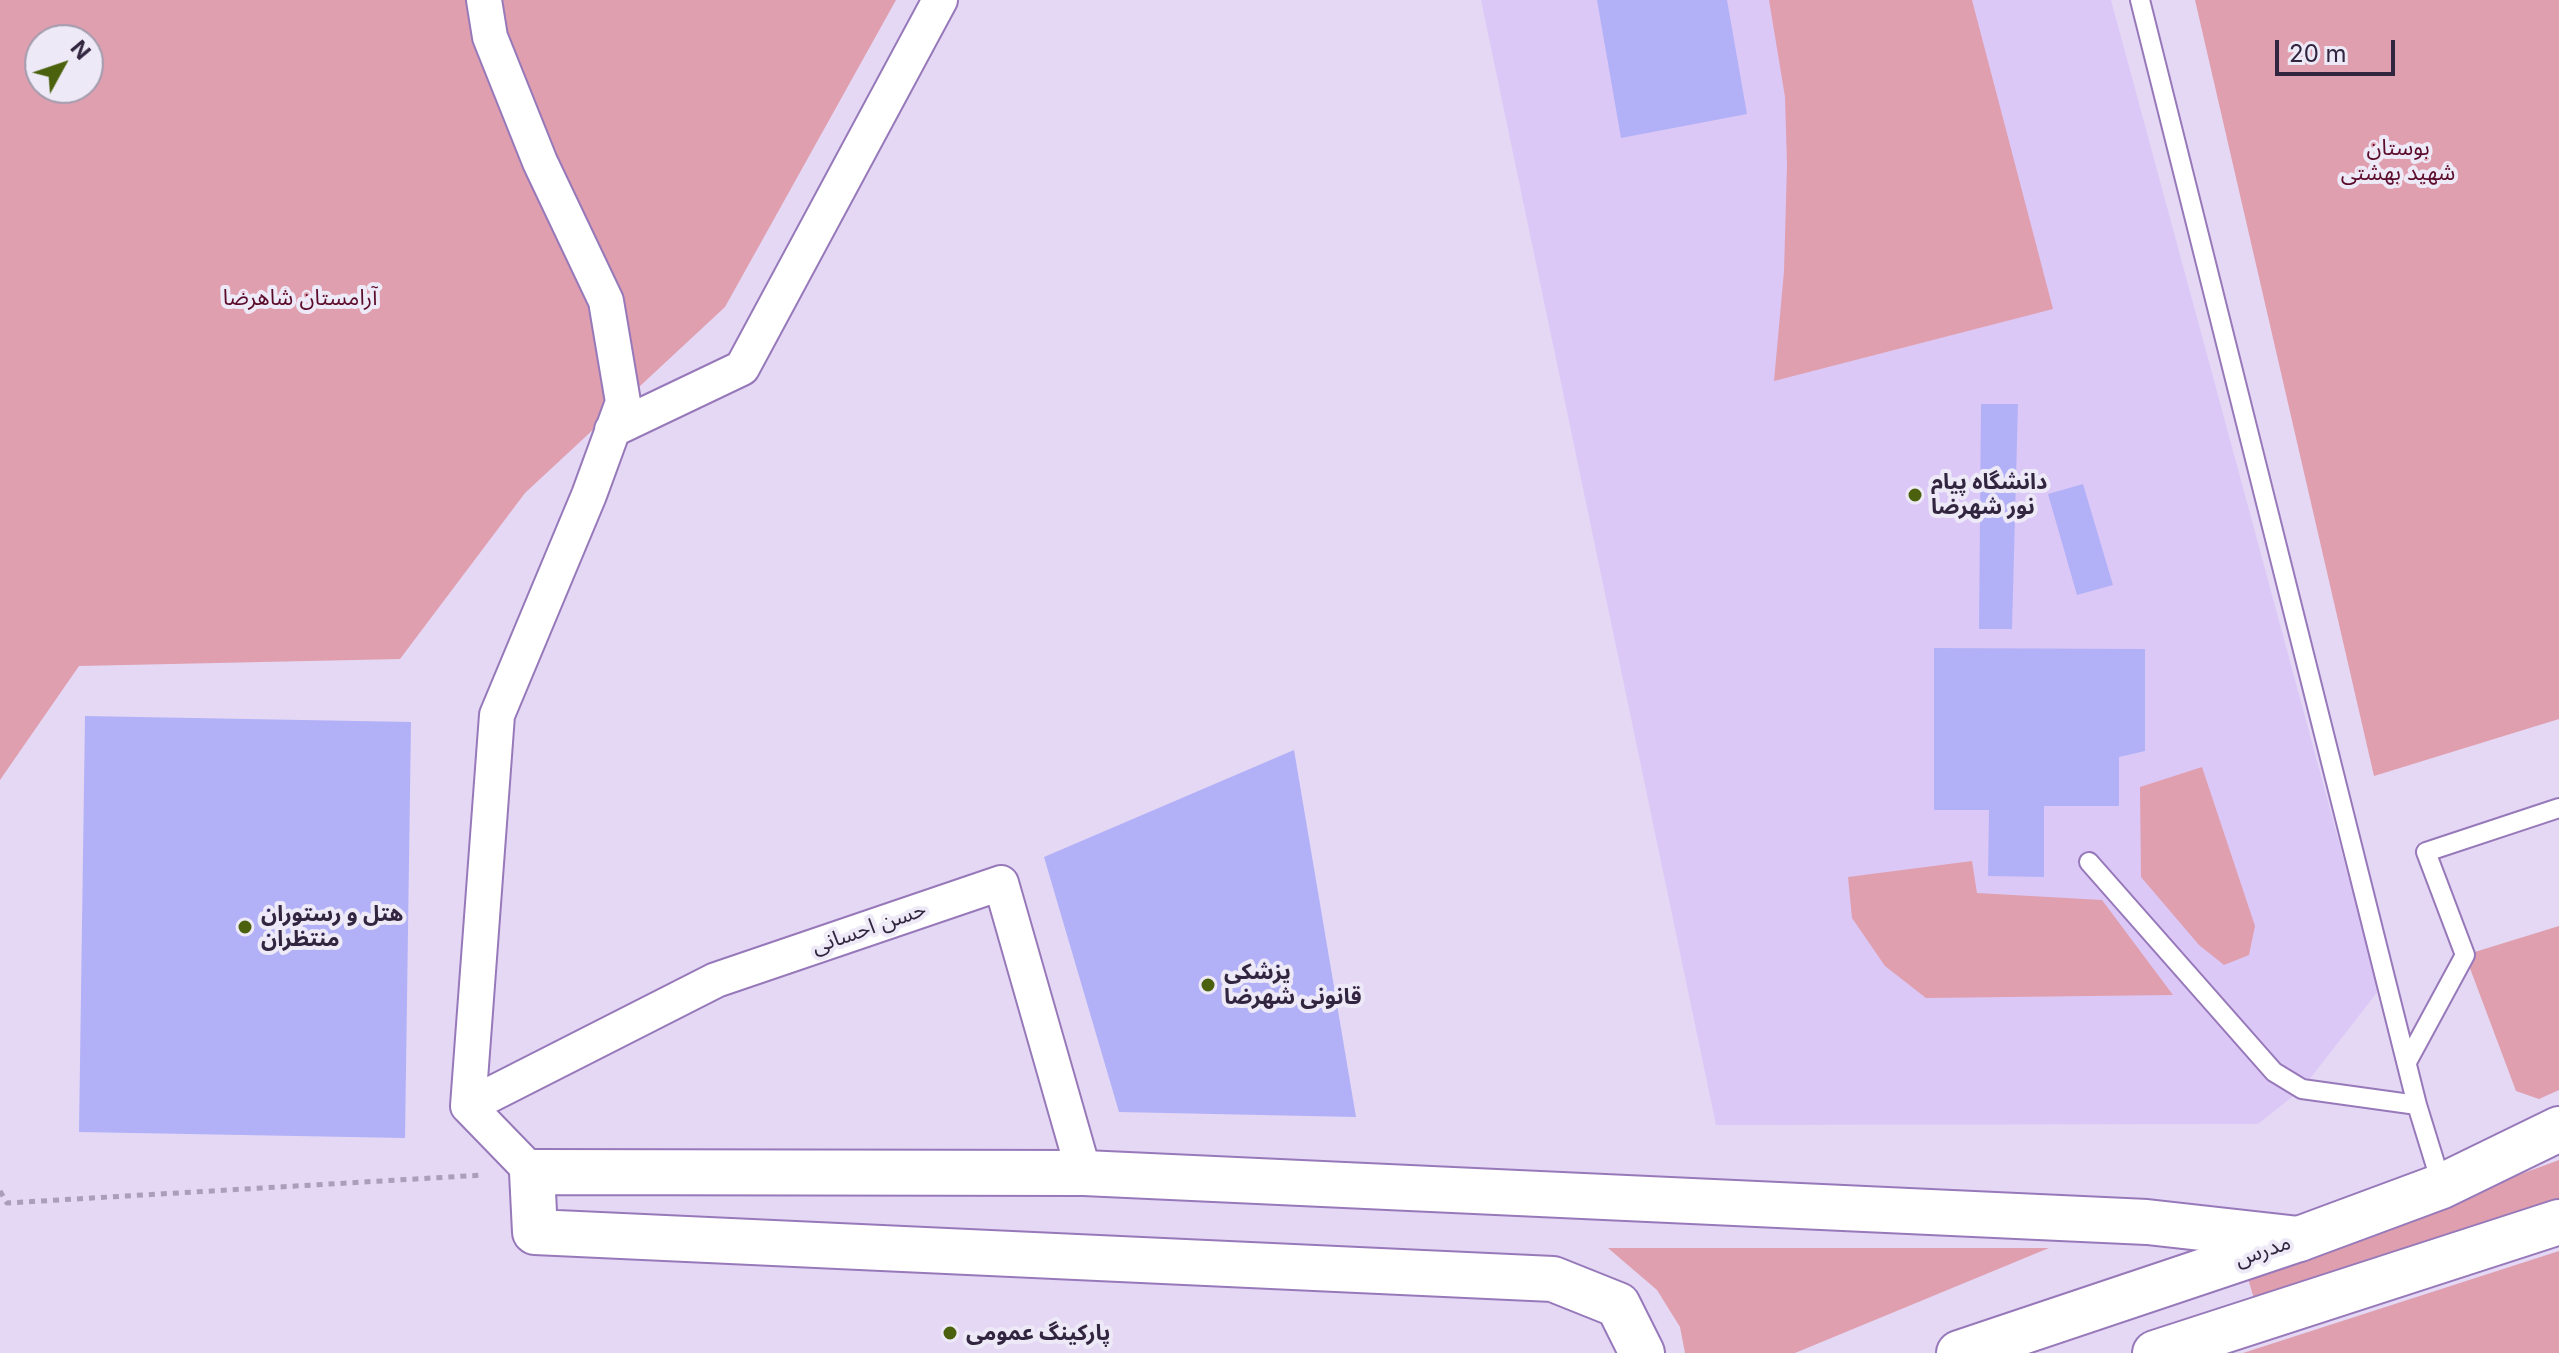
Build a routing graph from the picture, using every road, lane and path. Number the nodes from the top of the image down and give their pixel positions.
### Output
1 (484, 0) edge
2 (940, 0) edge
3 (2140, 0) edge
4 (612, 430) junction
5 (2559, 808) edge
6 (2089, 862) dead end
7 (2407, 1062) junction
8 (2417, 1105) junction
9 (468, 1106) junction
10 (2559, 1129) edge
11 (532, 1172) junction
12 (1084, 1173) junction
13 (2442, 1186) junction
14 (0, 1191) edge
15 (2559, 1222) edge
16 (2299, 1239) junction
17 (1642, 1353) edge
18 (1959, 1353) edge
19 (2155, 1353) edge

1 - 4 street
2 - 4 street
3 - 7 lane
4 - 9 street
5 - 7 lane
6 - 8 lane
7 - 8 lane
8 - 13 lane
9 - 11 street
9 - 12 street, حسن احسانی
10 - 13 street, مدرس
11 - 12 street
11 - 14 path
11 - 17 street
12 - 16 street
13 - 16 street, مدرس
15 - 19 street
16 - 18 street, مدرس

